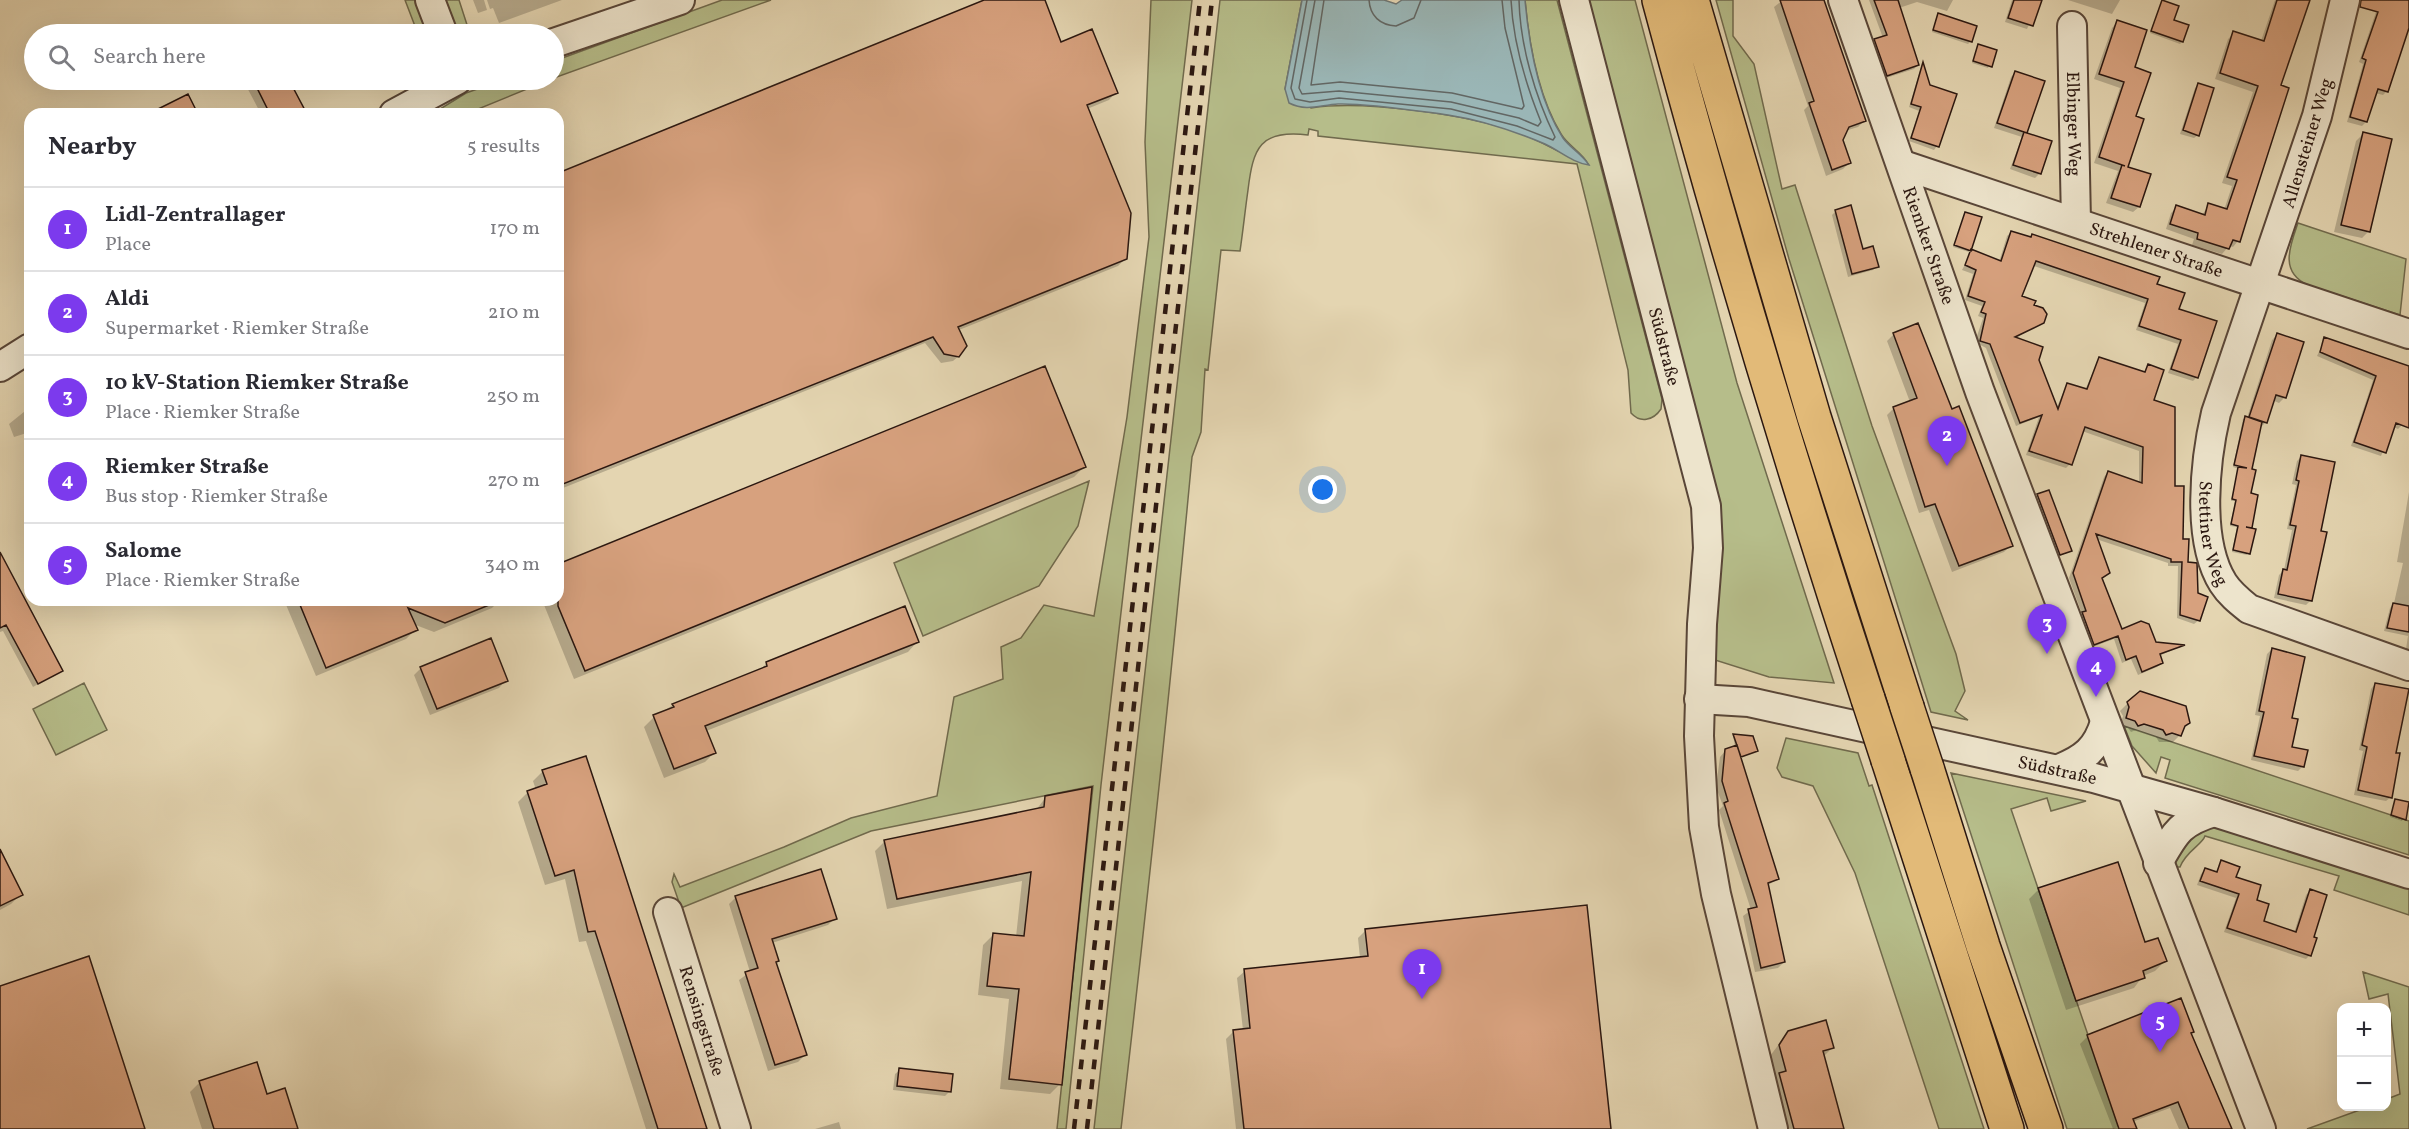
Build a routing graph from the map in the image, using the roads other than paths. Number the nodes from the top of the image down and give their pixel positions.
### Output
1 (430, 0) edge
2 (680, 0) edge
3 (1574, 0) edge
4 (1659, 0) edge
5 (1692, 0) edge
6 (1843, 0) edge
7 (2345, 0) edge
8 (439, 24) edge
9 (2072, 26) dead end
10 (564, 40) edge
11 (439, 90) edge
12 (405, 108) edge
13 (1903, 165) junction
14 (2076, 222) junction
15 (2262, 285) junction
16 (2409, 334) edge
17 (24, 352) edge
18 (0, 367) edge
19 (2409, 666) edge
20 (1699, 699) junction
21 (2105, 722) junction
22 (2059, 769) junction
23 (2131, 788) junction
24 (2214, 812) junction
25 (2158, 863) junction
26 (2409, 873) edge
27 (668, 912) dead end
28 (736, 1129) edge
29 (1773, 1129) edge
30 (2007, 1129) edge
31 (2046, 1129) edge
32 (2261, 1129) edge

1 - 8 street
2 - 10 street
3 - 20 street, Südstraße
4 - 30 highway, bridge
5 - 31 highway, bridge
6 - 13 street, Riemker Straße
7 - 15 street, Allensteiner Weg
9 - 14 street, Elbinger Weg
11 - 12 street
13 - 14 street, Strehlener Straße
13 - 21 street, Riemker Straße
14 - 15 street, Strehlener Straße
15 - 16 street, Strehlener Straße
15 - 19 street, Stettiner Weg
17 - 18 street
20 - 22 street, Südstraße
20 - 29 street, Südstraße
21 - 22 street
21 - 23 street, Riemker Straße
22 - 23 street, Südstraße
23 - 24 street, Südstraße
23 - 25 street, Riemker Straße
24 - 25 street
24 - 26 street, Südstraße
25 - 32 street, Riemker Straße
27 - 28 street, Rensingstraße

